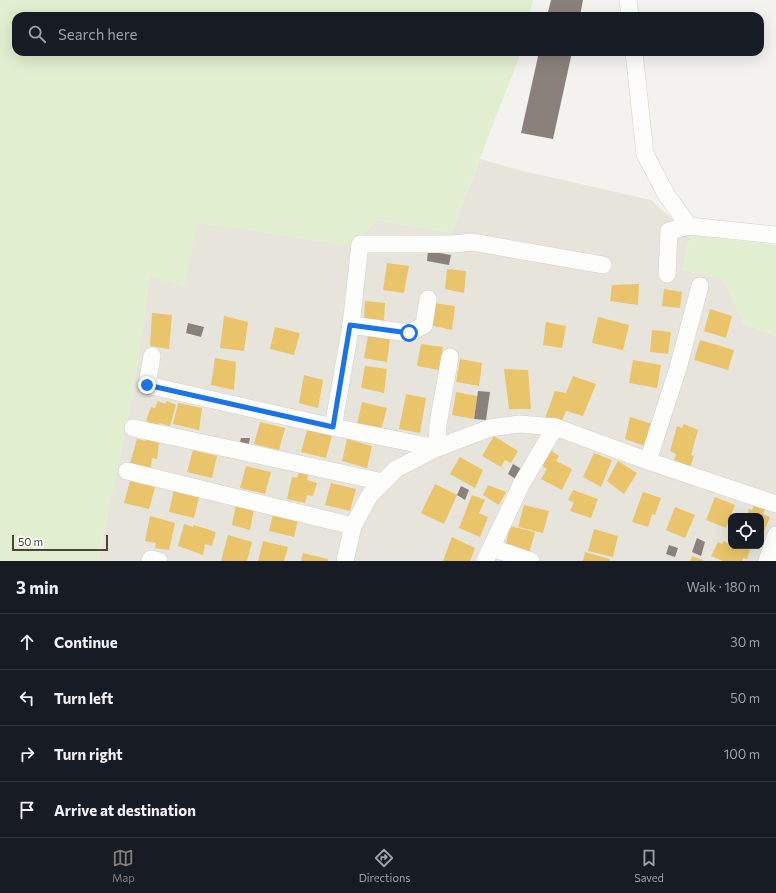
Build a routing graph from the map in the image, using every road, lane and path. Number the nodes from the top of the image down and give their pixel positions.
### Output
1 (628, 0) edge
2 (630, 12) edge
3 (634, 56) edge
4 (689, 226) junction
5 (776, 235) edge
6 (603, 265) dead end
7 (667, 274) dead end
8 (700, 286) dead end
9 (428, 299) dead end
10 (350, 325) junction
11 (152, 356) dead end
12 (450, 357) dead end
13 (333, 427) junction
14 (556, 427) junction
15 (133, 428) dead end
16 (437, 448) junction
17 (648, 461) junction
18 (127, 471) dead end
19 (383, 482) junction
20 (776, 504) edge
21 (353, 526) junction
22 (776, 535) edge
23 (489, 555) edge
24 (150, 561) edge
25 (159, 561) edge
26 (345, 561) edge
27 (531, 561) edge
28 (767, 561) edge

1 - 2 street
3 - 4 street
4 - 5 street
4 - 7 street
6 - 10 street
8 - 17 street
9 - 10 street
10 - 13 street
11 - 13 street
12 - 16 street
13 - 16 street
14 - 16 street
14 - 17 street
14 - 23 street
15 - 19 street
16 - 19 street
17 - 20 street
18 - 21 street
19 - 21 street
21 - 26 street
22 - 28 street
23 - 27 street
24 - 25 street

